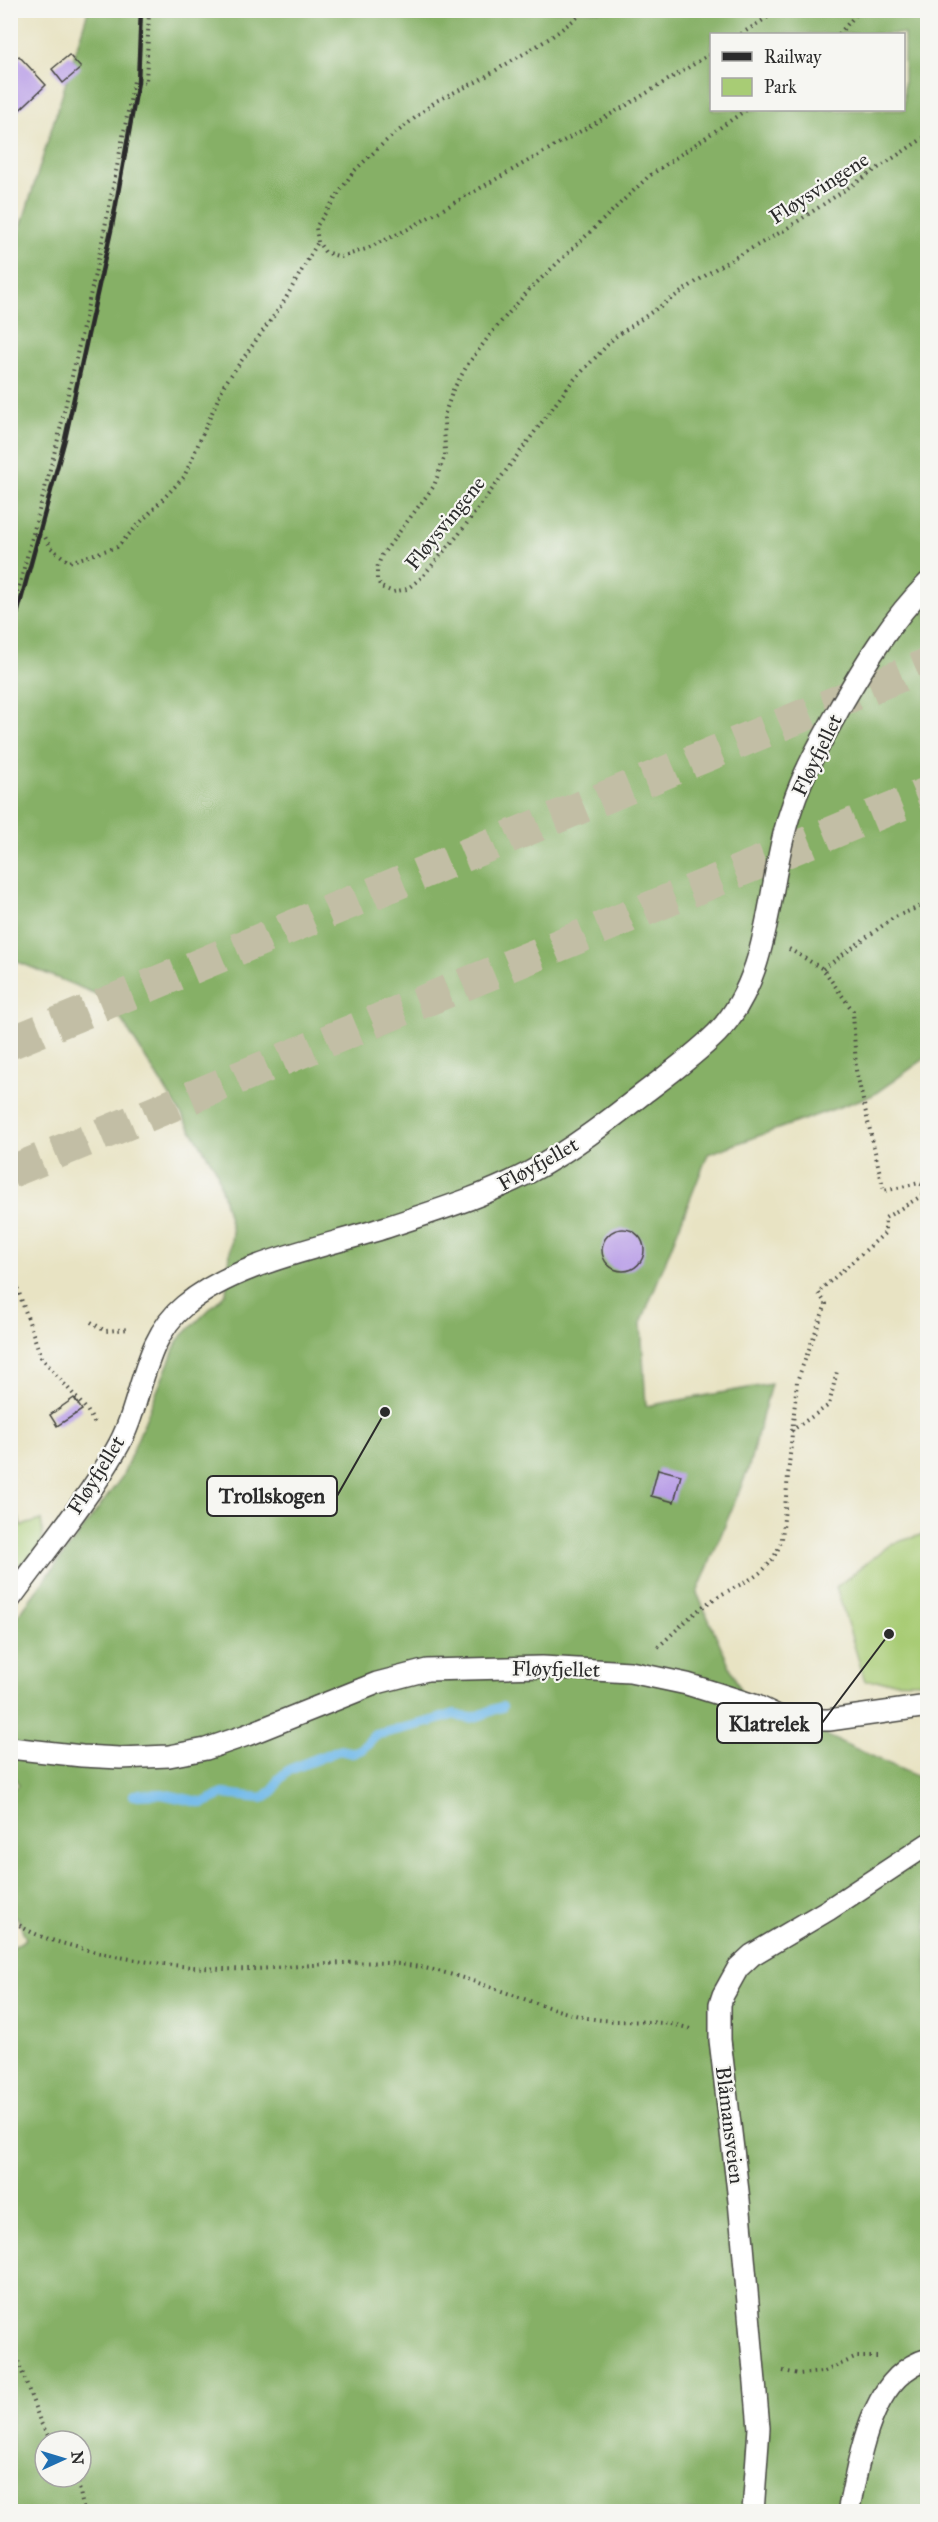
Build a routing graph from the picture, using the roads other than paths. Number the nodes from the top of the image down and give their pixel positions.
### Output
1 (927, 584) edge
2 (10, 1599) edge
3 (927, 1706) edge
4 (10, 1748) edge
5 (927, 1845) edge
6 (922, 2361) edge
7 (753, 2511) edge
8 (848, 2511) edge

1 - 2 lane, Fløyfjellet
3 - 4 lane, Fløyfjellet
5 - 7 lane, Blåmansveien
6 - 8 lane

